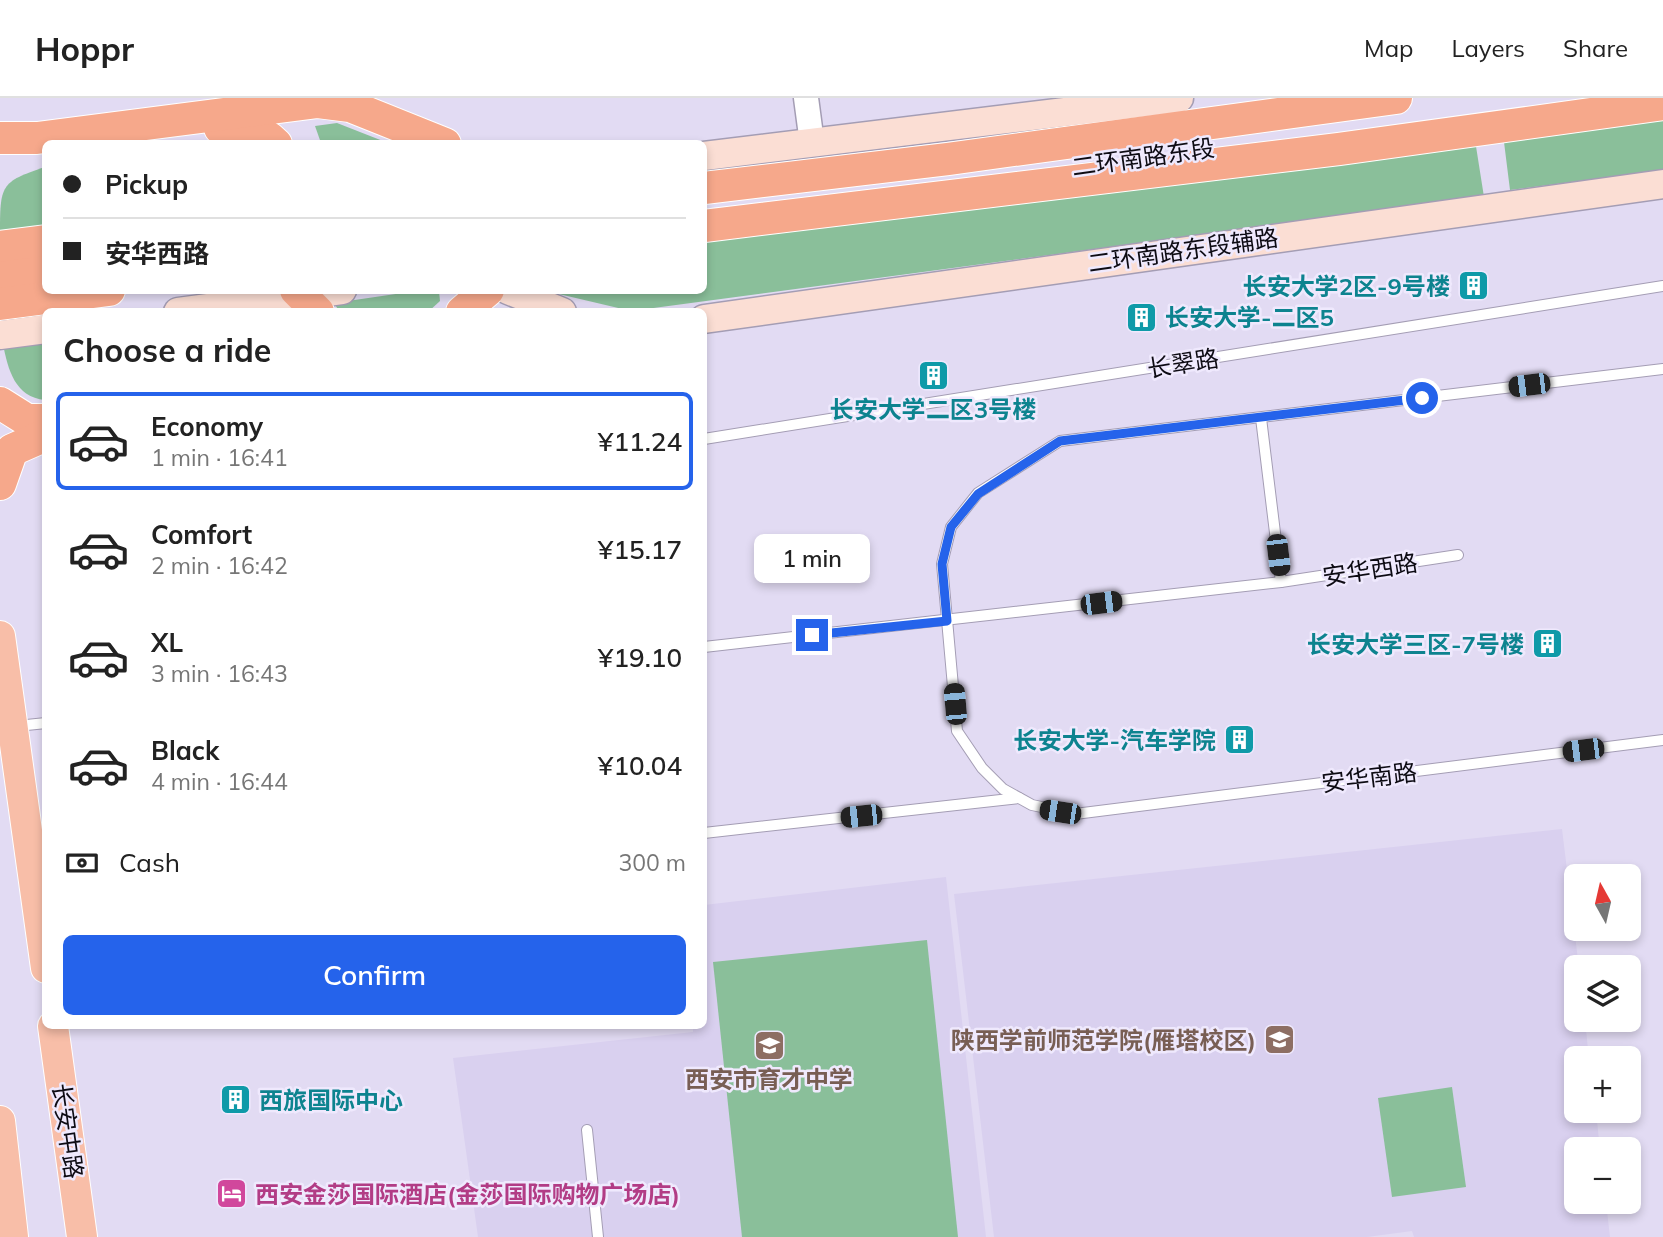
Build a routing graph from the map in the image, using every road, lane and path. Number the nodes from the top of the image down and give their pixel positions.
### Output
1 (806, 98) edge
2 (1179, 98) edge
3 (1396, 98) edge
4 (1582, 98) edge
5 (1663, 104) edge
6 (0, 138) edge
7 (134, 140) edge
8 (271, 140) edge
9 (435, 140) edge
10 (812, 143) junction
11 (42, 152) edge
12 (707, 156) edge
13 (0, 163) edge
14 (1663, 184) edge
15 (707, 209) edge
16 (707, 209) edge
17 (707, 209) edge
18 (42, 242) edge
19 (0, 247) edge
20 (42, 273) edge
21 (0, 278) edge
22 (1663, 286) edge
23 (78, 294) edge
24 (326, 294) edge
25 (483, 294) edge
26 (518, 294) edge
27 (305, 299) edge
28 (0, 304) edge
29 (217, 308) edge
30 (467, 308) edge
31 (552, 308) edge
32 (707, 318) edge
33 (42, 330) edge
34 (0, 335) edge
35 (1663, 369) edge
36 (0, 403) edge
37 (1261, 418) junction
38 (42, 420) edge
39 (42, 437) edge
40 (707, 439) edge
41 (0, 484) edge
42 (1458, 555) dead end
43 (1281, 582) junction
44 (947, 621) junction
45 (0, 636) edge
46 (707, 647) edge
47 (42, 723) edge
48 (13, 726) junction
49 (1663, 740) edge
50 (1019, 798) junction
51 (707, 833) edge
52 (42, 939) edge
53 (53, 1029) edge
54 (0, 1121) edge
55 (587, 1130) dead end
56 (13, 1237) edge
57 (82, 1237) edge
58 (598, 1237) edge

1 - 10 street
2 - 10 main road
3 - 15 highway, 二环南路东段
4 - 16 highway, 二环南路东段
5 - 17 highway
6 - 9 highway
7 - 8 highway
10 - 12 main road
11 - 13 highway
14 - 32 main road, 二环南路东段辅路
18 - 19 highway
20 - 21 highway
22 - 40 lane, 长翠路
23 - 28 highway
24 - 27 main road
25 - 30 highway
26 - 31 main road
27 - 29 main road
33 - 34 main road
35 - 37 lane
36 - 38 highway
37 - 43 lane
37 - 44 lane
39 - 41 highway
42 - 43 lane, 安华西路
43 - 44 lane, 安华西路
44 - 46 lane, 安华西路
44 - 50 lane
45 - 48 main road
47 - 48 lane
48 - 52 main road
49 - 50 lane, 安华南路
50 - 51 lane
53 - 57 main road, 长安中路
54 - 56 main road
55 - 58 lane

